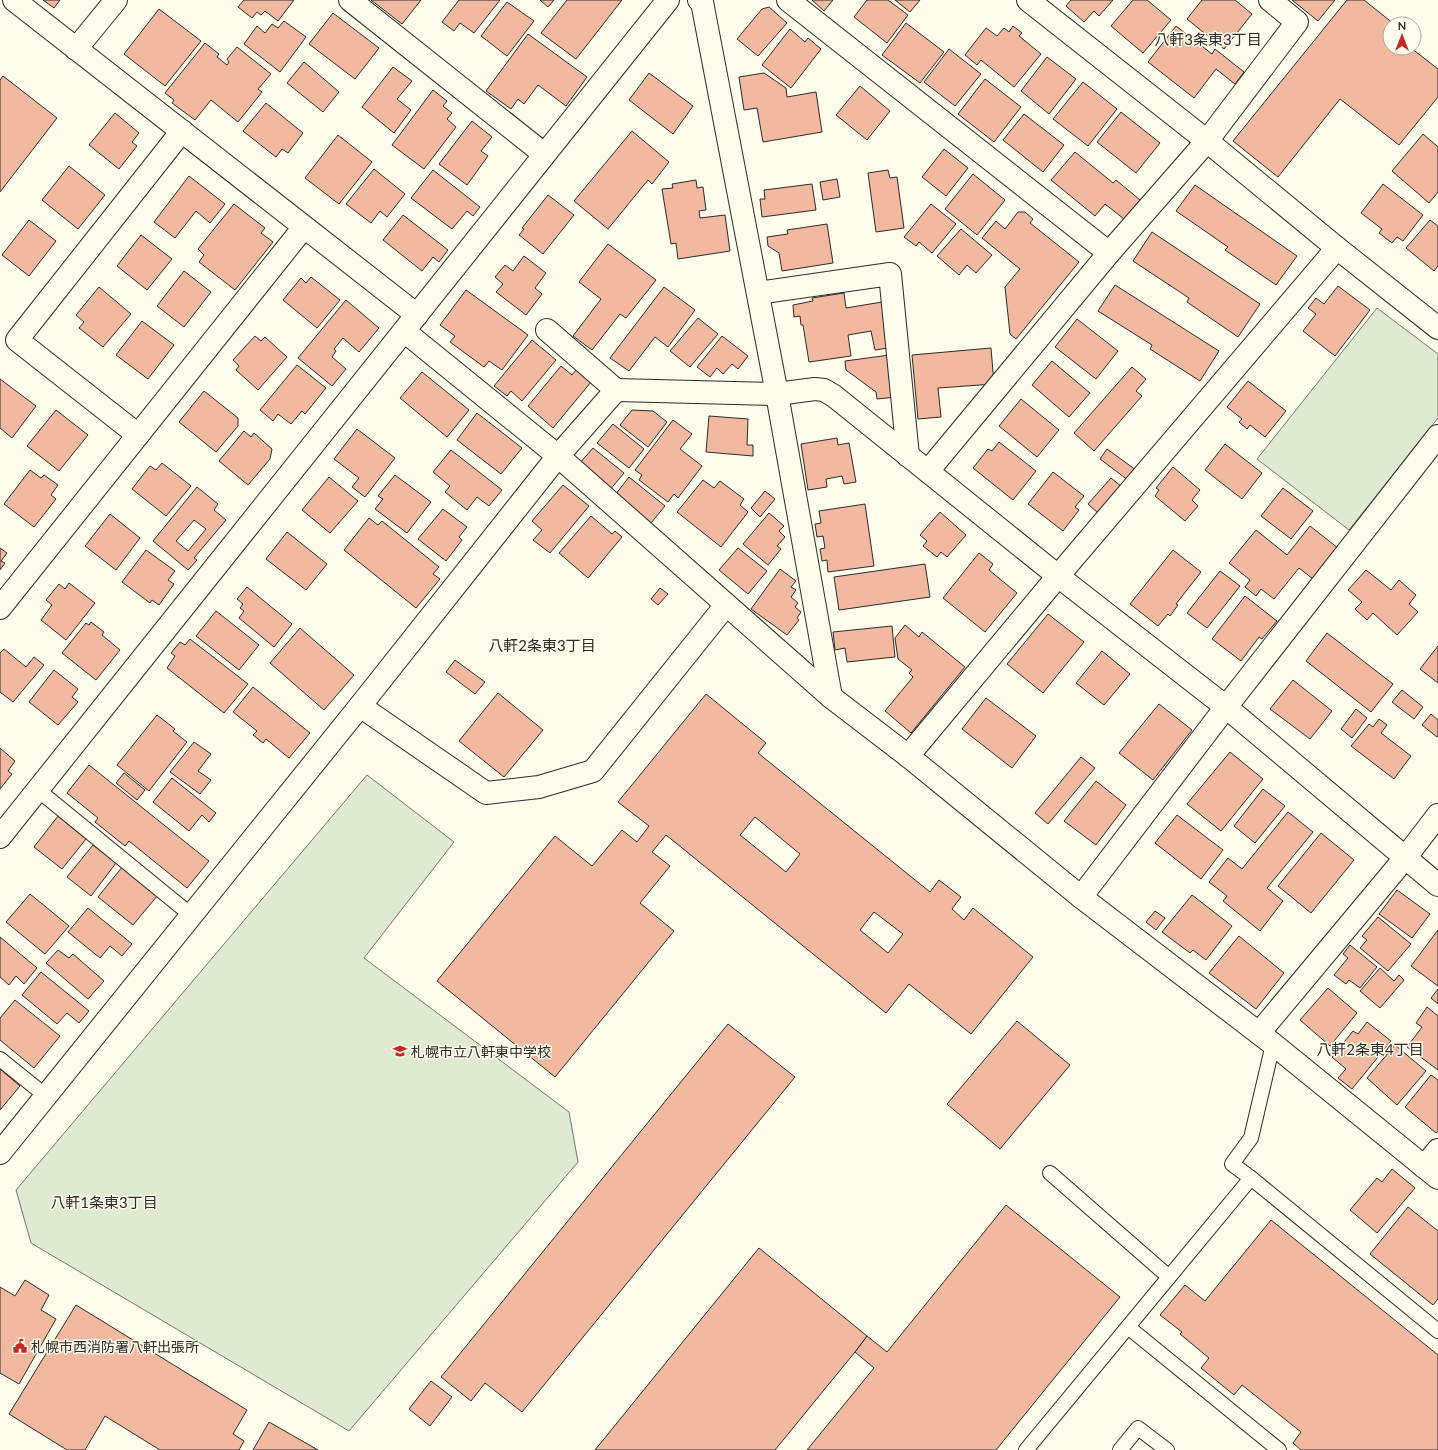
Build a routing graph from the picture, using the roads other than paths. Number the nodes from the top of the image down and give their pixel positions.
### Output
1 (14, 0) edge
2 (116, 0) edge
3 (350, 0) edge
4 (668, 0) edge
5 (788, 0) edge
6 (1028, 0) edge
7 (1270, 0) edge
8 (701, 1) edge
9 (76, 49) junction
10 (182, 131) junction
11 (1207, 141) junction
12 (544, 154) junction
13 (304, 227) junction
14 (1337, 248) junction
15 (1109, 252) junction
16 (758, 293) junction
17 (410, 323) junction
18 (1438, 328) edge
19 (547, 330) dead end
20 (616, 390) junction
21 (777, 394) junction
22 (138, 434) junction
23 (1438, 436) edge
24 (558, 456) junction
25 (908, 456) junction
26 (928, 471) junction
27 (1058, 576) junction
28 (726, 605) junction
29 (0, 608) edge
30 (831, 696) junction
31 (360, 706) junction
32 (1226, 707) junction
33 (908, 756) junction
34 (38, 790) junction
35 (1438, 815) edge
36 (0, 837) edge
37 (1405, 858) junction
38 (1438, 885) edge
39 (1081, 897) junction
40 (191, 915) junction
41 (1266, 1038) junction
42 (0, 1059) edge
43 (46, 1096) junction
44 (1438, 1150) edge
45 (0, 1153) edge
46 (1431, 1172) edge
47 (1050, 1173) dead end
48 (1251, 1178) junction
49 (1169, 1277) junction
50 (1128, 1327) junction
51 (1438, 1331) edge
52 (1026, 1450) edge
53 (1120, 1450) edge
54 (1167, 1450) edge
55 (1279, 1450) edge

1 - 9 street
2 - 9 street
3 - 12 street
4 - 12 street
5 - 15 street
6 - 11 street
7 - 11 street
8 - 16 street
9 - 10 street
10 - 13 street
10 - 22 street
11 - 14 street
11 - 15 street
12 - 17 street
13 - 17 street
13 - 22 street
14 - 18 street
14 - 27 street
15 - 26 street
16 - 21 street
16 - 25 street
17 - 24 street
17 - 34 street
19 - 20 street
20 - 21 street
20 - 24 street
21 - 25 street
21 - 30 street
22 - 29 street
23 - 32 street
24 - 28 street
24 - 31 street
25 - 26 street
26 - 27 street
27 - 32 street
27 - 33 street
28 - 30 street
28 - 31 street
30 - 33 street
31 - 40 street
32 - 37 street
32 - 39 street
33 - 39 street
34 - 36 street
34 - 40 lane
35 - 37 street
37 - 38 street
37 - 41 street
39 - 41 street
40 - 43 street
41 - 46 street
41 - 48 lane
42 - 43 lane
43 - 45 street
44 - 46 street
47 - 49 lane
48 - 49 lane
48 - 51 lane
49 - 50 lane
50 - 52 lane
50 - 55 lane
53 - 54 lane

